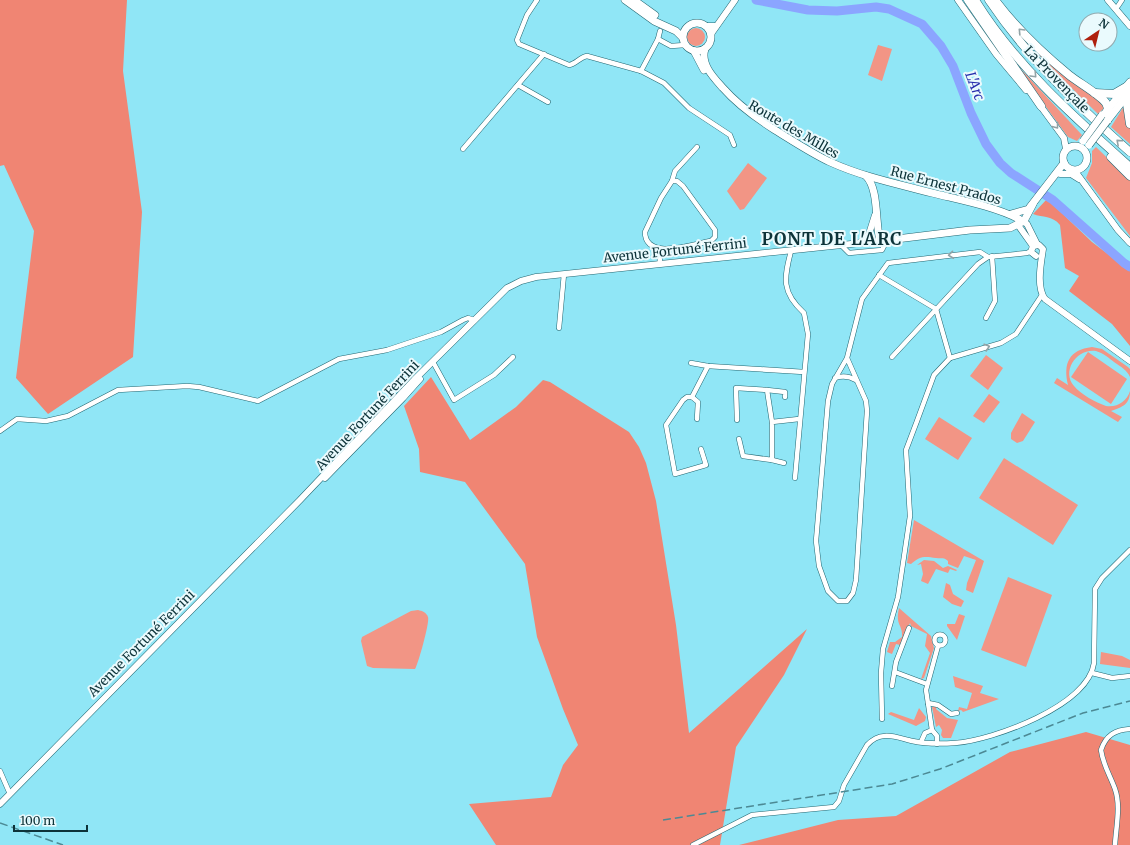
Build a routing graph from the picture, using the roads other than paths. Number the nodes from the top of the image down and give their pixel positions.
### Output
1 (537, 0) edge
2 (625, 0) edge
3 (634, 0) edge
4 (735, 0) edge
5 (958, 0) edge
6 (968, 0) edge
7 (975, 0) edge
8 (989, 0) edge
9 (995, 0) edge
10 (1108, 0) edge
11 (1113, 0) edge
12 (1122, 0) edge
13 (1118, 6) junction
14 (1130, 21) edge
15 (718, 24) junction
16 (688, 26) junction
17 (707, 26) junction
18 (1130, 26) edge
19 (660, 31) dead end
20 (711, 34) junction
21 (658, 39) junction
22 (683, 42) junction
23 (705, 49) junction
24 (694, 51) junction
25 (544, 54) junction
26 (641, 71) junction
27 (518, 85) junction
28 (1129, 87) edge
29 (1093, 93) junction
30 (548, 102) dead end
31 (1061, 104) junction
32 (1040, 106) junction
33 (1106, 115) junction
34 (1130, 124) edge
35 (764, 125) junction
36 (734, 145) dead end
37 (1084, 146) junction
38 (697, 147) dead end
39 (463, 149) dead end
40 (1066, 149) junction
41 (1130, 152) edge
42 (1130, 167) edge
43 (1072, 168) junction
44 (1060, 174) junction
45 (1130, 176) edge
46 (864, 177) junction
47 (1083, 181) junction
48 (672, 182) junction
49 (891, 182) junction
50 (1051, 182) junction
51 (874, 193) junction
52 (1031, 206) junction
53 (876, 214) junction
54 (1010, 214) junction
55 (1020, 221) junction
56 (883, 241) junction
57 (860, 243) junction
58 (1130, 243) edge
59 (842, 246) junction
60 (1034, 247) junction
61 (659, 250) junction
62 (791, 251) junction
63 (1038, 255) junction
64 (990, 256) junction
65 (660, 263) junction
66 (564, 274) junction
67 (878, 275) junction
68 (1042, 295) junction
69 (936, 309) junction
70 (986, 318) dead end
71 (474, 320) junction
72 (559, 328) dead end
73 (513, 357) dead end
74 (892, 357) dead end
75 (846, 358) junction
76 (950, 358) junction
77 (1130, 361) edge
78 (433, 362) junction
79 (691, 363) dead end
80 (708, 366) junction
81 (804, 372) junction
82 (835, 378) junction
83 (857, 380) junction
84 (767, 390) junction
85 (786, 397) dead end
86 (692, 398) junction
87 (697, 419) dead end
88 (799, 419) junction
89 (737, 420) dead end
90 (772, 422) junction
91 (0, 431) edge
92 (740, 439) dead end
93 (701, 449) dead end
94 (772, 460) junction
95 (784, 462) dead end
96 (795, 478) dead end
97 (1130, 550) edge
98 (909, 628) dead end
99 (938, 646) dead end
100 (895, 672) junction
101 (1092, 673) junction
102 (1130, 676) edge
103 (927, 684) junction
104 (892, 686) dead end
105 (928, 703) junction
106 (957, 713) dead end
107 (882, 719) dead end
108 (1130, 729) edge
109 (932, 730) junction
110 (921, 742) junction
111 (937, 744) junction
112 (0, 771) edge
113 (10, 794) junction
114 (0, 804) edge
115 (693, 845) edge
116 (1115, 845) edge

1 - 25 street
2 - 22 main road
3 - 16 main road
4 - 15 main road
5 - 32 main road
6 - 32 highway
7 -> 31 highway, La Provençale
41 -> 8 highway, La Provençale
29 -> 9 highway
10 - 18 main road
11 - 13 main road
12 - 13 street
13 - 14 main road
15 - 17 main road
15 - 20 main road
16 - 17 main road
16 - 22 main road
17 - 20 main road
19 - 21 street
20 - 23 main road
21 - 22 street
21 - 26 street
22 - 24 main road
23 - 24 main road
23 - 35 main road, Route des Milles
24 - 35 main road, Route des Milles
25 - 26 street
25 - 27 street
26 - 36 street
27 - 30 street
27 - 39 street
28 - 29 highway
28 - 33 main road
28 - 33 main road
28 - 34 highway
29 - 33 highway
31 - 42 highway, La Provençale
31 - 45 highway
32 -> 40 main road
33 - 37 main road, bridge
35 - 46 main road, Route des Milles
37 - 40 main road
37 - 43 main road
38 - 48 street
40 - 43 main road
43 - 44 main road
43 - 47 main road
43 - 50 main road
44 - 47 main road
44 - 50 main road
46 - 49 main road, Rue Ernest Prados
46 - 51 main road
47 - 58 main road
48 - 61 street
48 - 61 street
49 - 51 main road
49 - 54 main road, Rue Ernest Prados
50 - 52 main road
51 - 53 main road
52 - 54 main road
52 - 55 main road
53 - 56 main road
53 - 57 main road
54 - 55 main road, Rue Ernest Prados
55 - 56 main road, Avenue Fortuné Ferrini
55 - 60 main road
56 - 57 main road, Avenue Fortuné Ferrini
56 - 59 street
57 - 59 main road, Avenue Fortuné Ferrini
59 - 62 main road, Avenue Fortuné Ferrini
60 - 63 main road
60 - 63 main road
60 - 64 street
61 - 65 street
62 - 65 main road, Avenue Fortuné Ferrini
62 - 81 street
63 - 68 main road
64 -> 67 street
64 - 69 street
64 - 70 street
65 - 66 main road, Avenue Fortuné Ferrini
66 - 71 main road, Avenue Fortuné Ferrini
66 - 72 street
67 - 69 street
67 - 75 street
76 -> 68 street
68 - 77 main road
69 - 74 street
69 - 76 street
71 - 78 main road, Avenue Fortuné Ferrini
71 - 91 street
73 - 78 street
75 - 82 street
75 - 83 street
76 - 107 street
78 - 113 main road, Avenue Fortuné Ferrini
79 - 80 street
80 - 81 street
80 - 86 street
81 - 88 street
82 - 83 street
82 - 83 street
84 - 85 street
84 - 89 street
84 - 90 street
86 - 87 street
86 - 93 street
88 - 90 street
88 - 96 street
90 - 94 street
92 - 94 street
94 - 95 street
97 - 101 street
98 - 100 street
99 - 103 street
100 - 103 street
100 - 104 street
101 - 102 street
101 - 111 street
103 - 105 street
105 - 106 street
105 - 109 street
108 - 116 street
109 - 110 street
109 - 111 street
110 - 111 street
110 - 115 street
112 - 113 street
113 - 114 main road, Avenue Fortuné Ferrini

